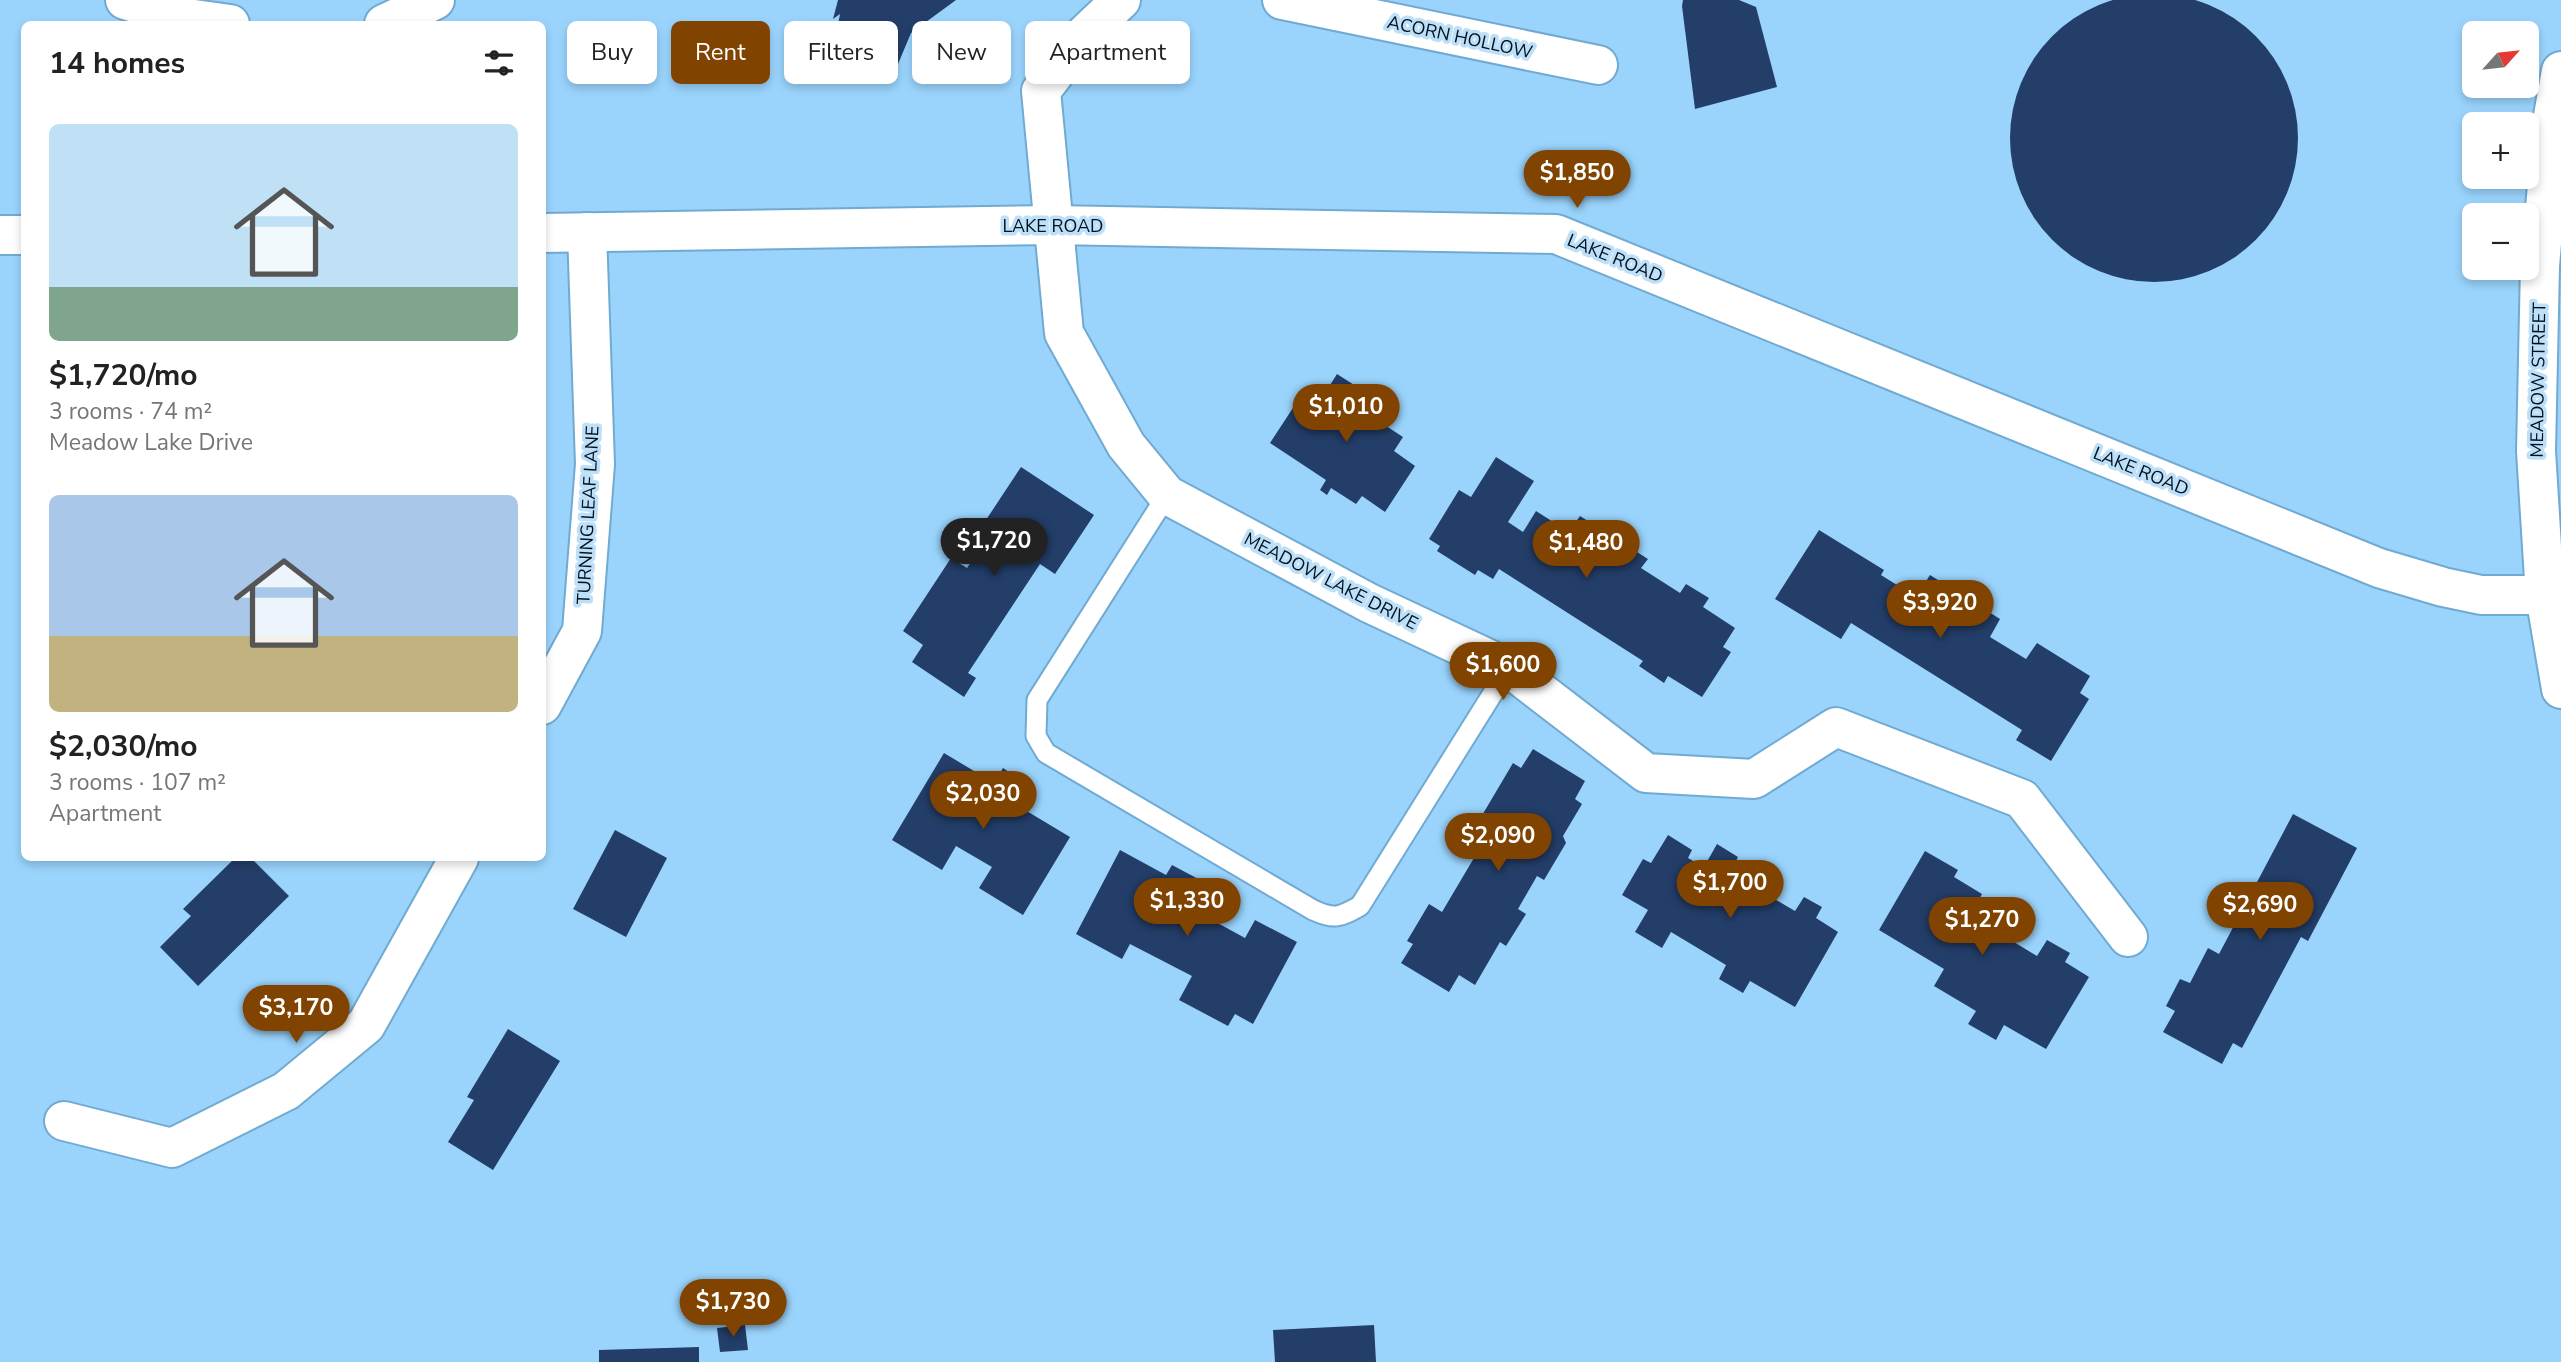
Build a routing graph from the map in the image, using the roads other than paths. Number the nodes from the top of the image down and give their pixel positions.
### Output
1 (125, 0) edge
2 (435, 0) edge
3 (1122, 0) edge
4 (1282, 0) edge
5 (208, 21) edge
6 (390, 21) edge
7 (1598, 65) dead end
8 (2561, 71) edge
9 (1053, 225) junction
10 (587, 232) junction
11 (546, 233) edge
12 (0, 235) edge
13 (21, 235) edge
14 (1167, 495) junction
15 (2545, 595) junction
16 (1508, 668) junction
17 (2561, 689) edge
18 (546, 698) edge
19 (457, 861) edge
20 (2128, 937) dead end
21 (64, 1121) dead end

1 - 5 street
2 - 6 street
3 - 9 street, MEADOW LAKE DRIVE
4 - 7 street, ACORN HOLLOW
8 - 15 street, MEADOW STREET
9 - 10 street, LAKE ROAD
9 - 14 street, MEADOW LAKE DRIVE
9 - 15 street, LAKE ROAD
10 - 11 street, LAKE ROAD
10 - 18 street, TURNING LEAF LANE
12 - 13 street
14 - 16 street, MEADOW LAKE DRIVE
14 - 16 lane
15 - 17 street, MEADOW STREET
16 - 20 street, MEADOW LAKE DRIVE
19 - 21 street

